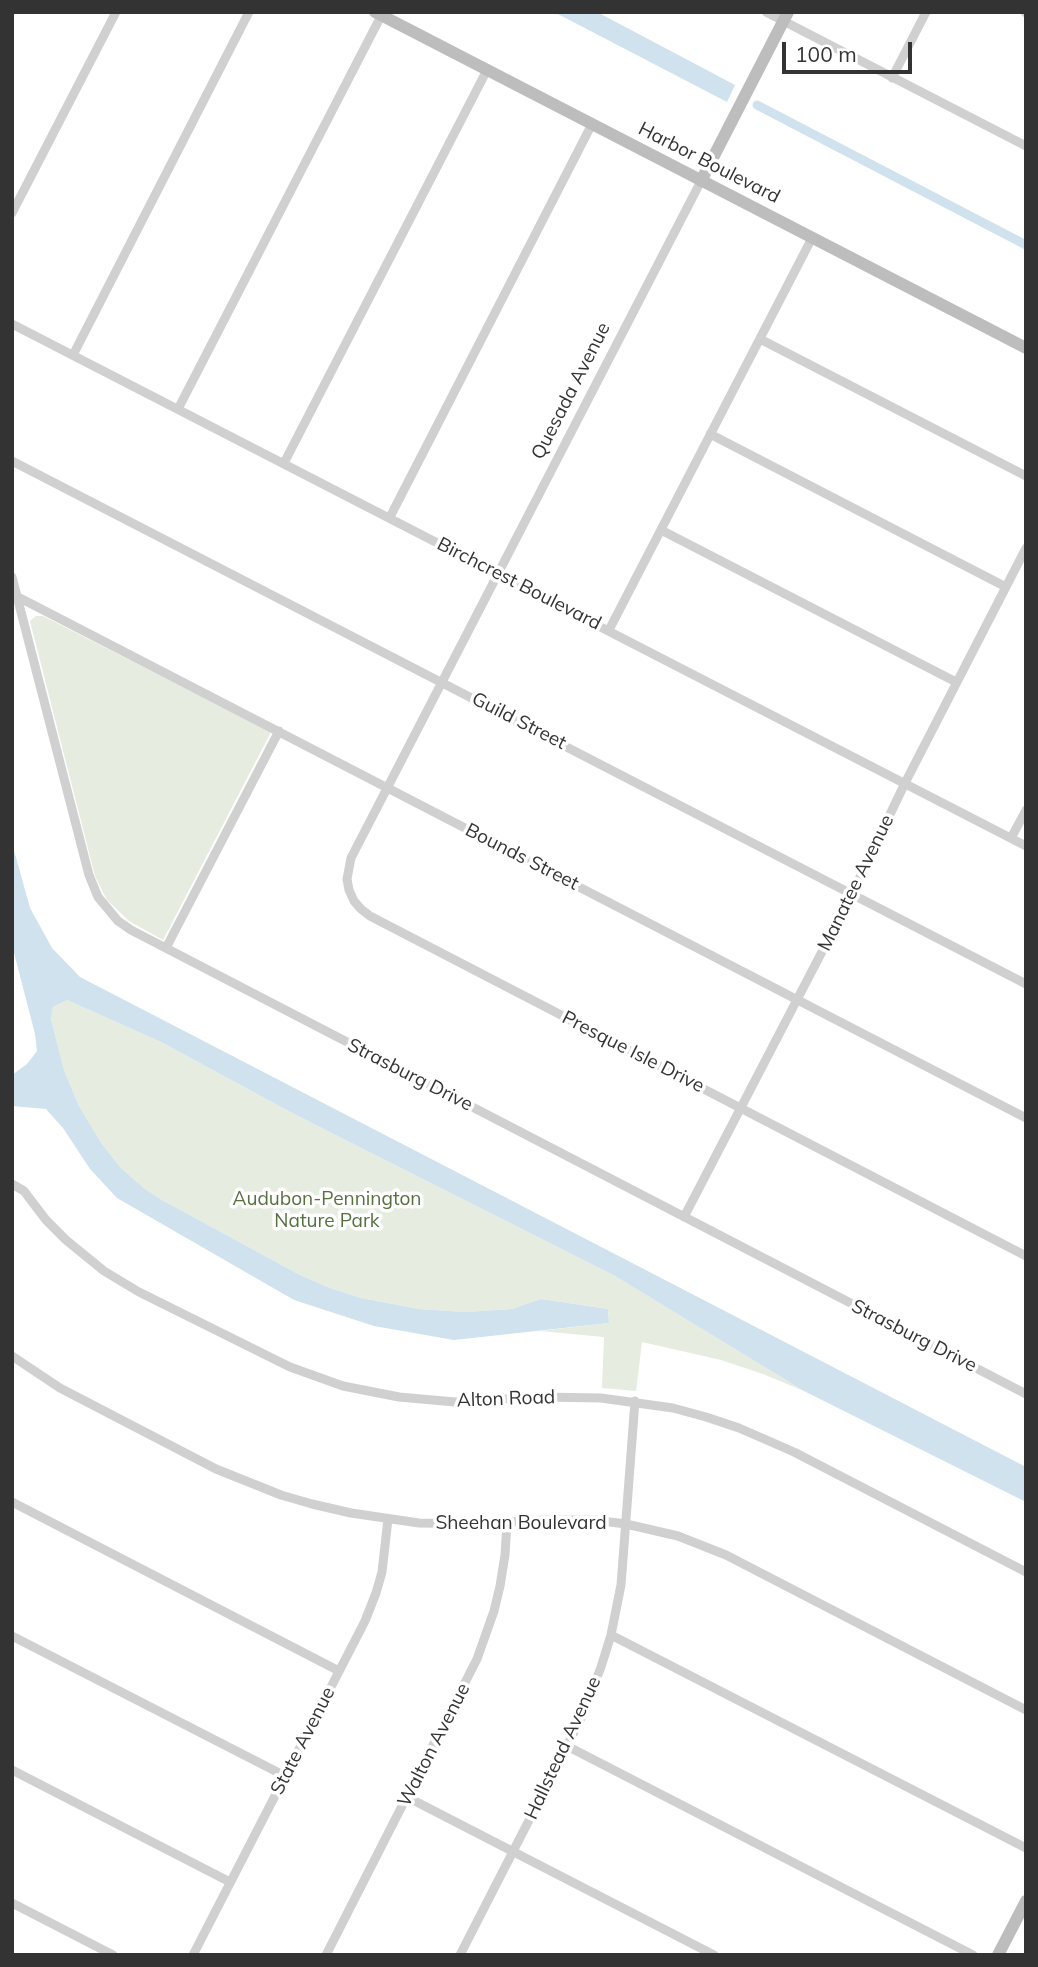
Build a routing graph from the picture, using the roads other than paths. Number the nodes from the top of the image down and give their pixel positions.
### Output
1 (116, 12) edge
2 (249, 12) edge
3 (766, 12) edge
4 (926, 12) edge
5 (378, 14) edge
6 (786, 17) edge
7 (487, 70) junction
8 (892, 78) junction
9 (592, 124) junction
10 (1026, 146) edge
11 (701, 181) junction
12 (12, 213) edge
13 (812, 237) junction
14 (12, 324) edge
15 (760, 338) junction
16 (1026, 348) edge
17 (73, 355) junction
18 (178, 409) junction
19 (710, 434) junction
20 (12, 461) edge
21 (284, 463) junction
22 (1026, 476) edge
23 (390, 517) junction
24 (661, 530) junction
25 (1026, 548) edge
26 (499, 573) junction
27 (12, 577) edge
28 (1006, 587) junction
29 (18, 597) junction
30 (609, 630) junction
31 (443, 682) junction
32 (956, 682) junction
33 (279, 731) junction
34 (905, 783) junction
35 (388, 787) junction
36 (1026, 810) edge
37 (1011, 838) junction
38 (1026, 846) edge
39 (852, 894) junction
40 (166, 948) junction
41 (1026, 984) edge
42 (797, 999) junction
43 (740, 1108) junction
44 (1026, 1118) edge
45 (12, 1184) edge
46 (684, 1217) junction
47 (1026, 1256) edge
48 (12, 1356) edge
49 (1026, 1394) edge
50 (635, 1401) junction
51 (12, 1502) edge
52 (388, 1519) junction
53 (507, 1523) junction
54 (626, 1524) junction
55 (1026, 1572) edge
56 (611, 1635) junction
57 (12, 1636) edge
58 (339, 1671) junction
59 (1026, 1710) edge
60 (567, 1746) junction
61 (12, 1770) edge
62 (285, 1776) junction
63 (407, 1797) junction
64 (1026, 1848) edge
65 (513, 1852) junction
66 (230, 1882) junction
67 (1026, 1901) edge
68 (12, 1903) edge
69 (113, 1955) edge
70 (193, 1955) edge
71 (326, 1955) edge
72 (460, 1955) edge
73 (714, 1955) edge
74 (973, 1955) edge
75 (998, 1955) edge

1 - 12 street
2 - 17 street
3 - 6 street
4 - 8 street
5 - 7 street, Harbor Boulevard
5 - 18 street
6 - 8 street
6 - 11 street, Quesada Avenue
7 - 9 street, Harbor Boulevard
7 - 21 street
8 - 10 street
9 - 11 street, Harbor Boulevard
9 - 23 street
11 - 13 street, Harbor Boulevard
11 - 26 street, Quesada Avenue
13 - 15 street
13 - 16 street, Harbor Boulevard
14 - 17 street, Birchcrest Boulevard
15 - 19 street
15 - 22 street
17 - 18 street, Birchcrest Boulevard
18 - 21 street, Birchcrest Boulevard
19 - 24 street
19 - 28 street
20 - 31 street, Guild Street
21 - 23 street, Birchcrest Boulevard
23 - 26 street, Birchcrest Boulevard
24 - 30 street
24 - 32 street
25 - 28 street, Manatee Avenue
26 - 30 street, Birchcrest Boulevard
26 - 31 street, Quesada Avenue
27 - 29 street, Strasburg Drive
28 - 32 street, Manatee Avenue
29 - 33 street, Bounds Street
29 - 40 street, Strasburg Drive
30 - 34 street, Birchcrest Boulevard
31 - 35 street, Quesada Avenue
31 - 39 street, Guild Street
32 - 34 street, Manatee Avenue
33 - 35 street, Bounds Street
33 - 40 street
34 - 37 street, Birchcrest Boulevard
34 - 39 street, Manatee Avenue
35 - 42 street, Bounds Street
35 - 43 street, Presque Isle Drive
36 - 37 street
37 - 38 street, Birchcrest Boulevard
39 - 41 street, Guild Street
39 - 42 street, Manatee Avenue
40 - 46 street, Strasburg Drive
42 - 43 street, Manatee Avenue
42 - 44 street, Bounds Street
43 - 46 street, Manatee Avenue
43 - 47 street, Presque Isle Drive
45 - 50 street, Alton Road
46 - 49 street, Strasburg Drive
48 - 52 street, Sheehan Boulevard
50 - 54 street, Hallstead Avenue
50 - 55 street, Alton Road
51 - 58 street
52 - 53 street, Sheehan Boulevard
52 - 58 street, State Avenue
53 - 54 street, Sheehan Boulevard
53 - 63 street, Walton Avenue
54 - 56 street, Hallstead Avenue
54 - 59 street, Sheehan Boulevard
56 - 60 street, Hallstead Avenue
56 - 64 street
57 - 62 street
58 - 62 street, State Avenue
60 - 65 street, Hallstead Avenue
60 - 74 street
61 - 66 street
62 - 66 street, State Avenue
63 - 65 street
63 - 71 street, Walton Avenue
65 - 72 street, Hallstead Avenue
65 - 73 street
66 - 70 street, State Avenue
67 - 75 street
68 - 69 street

